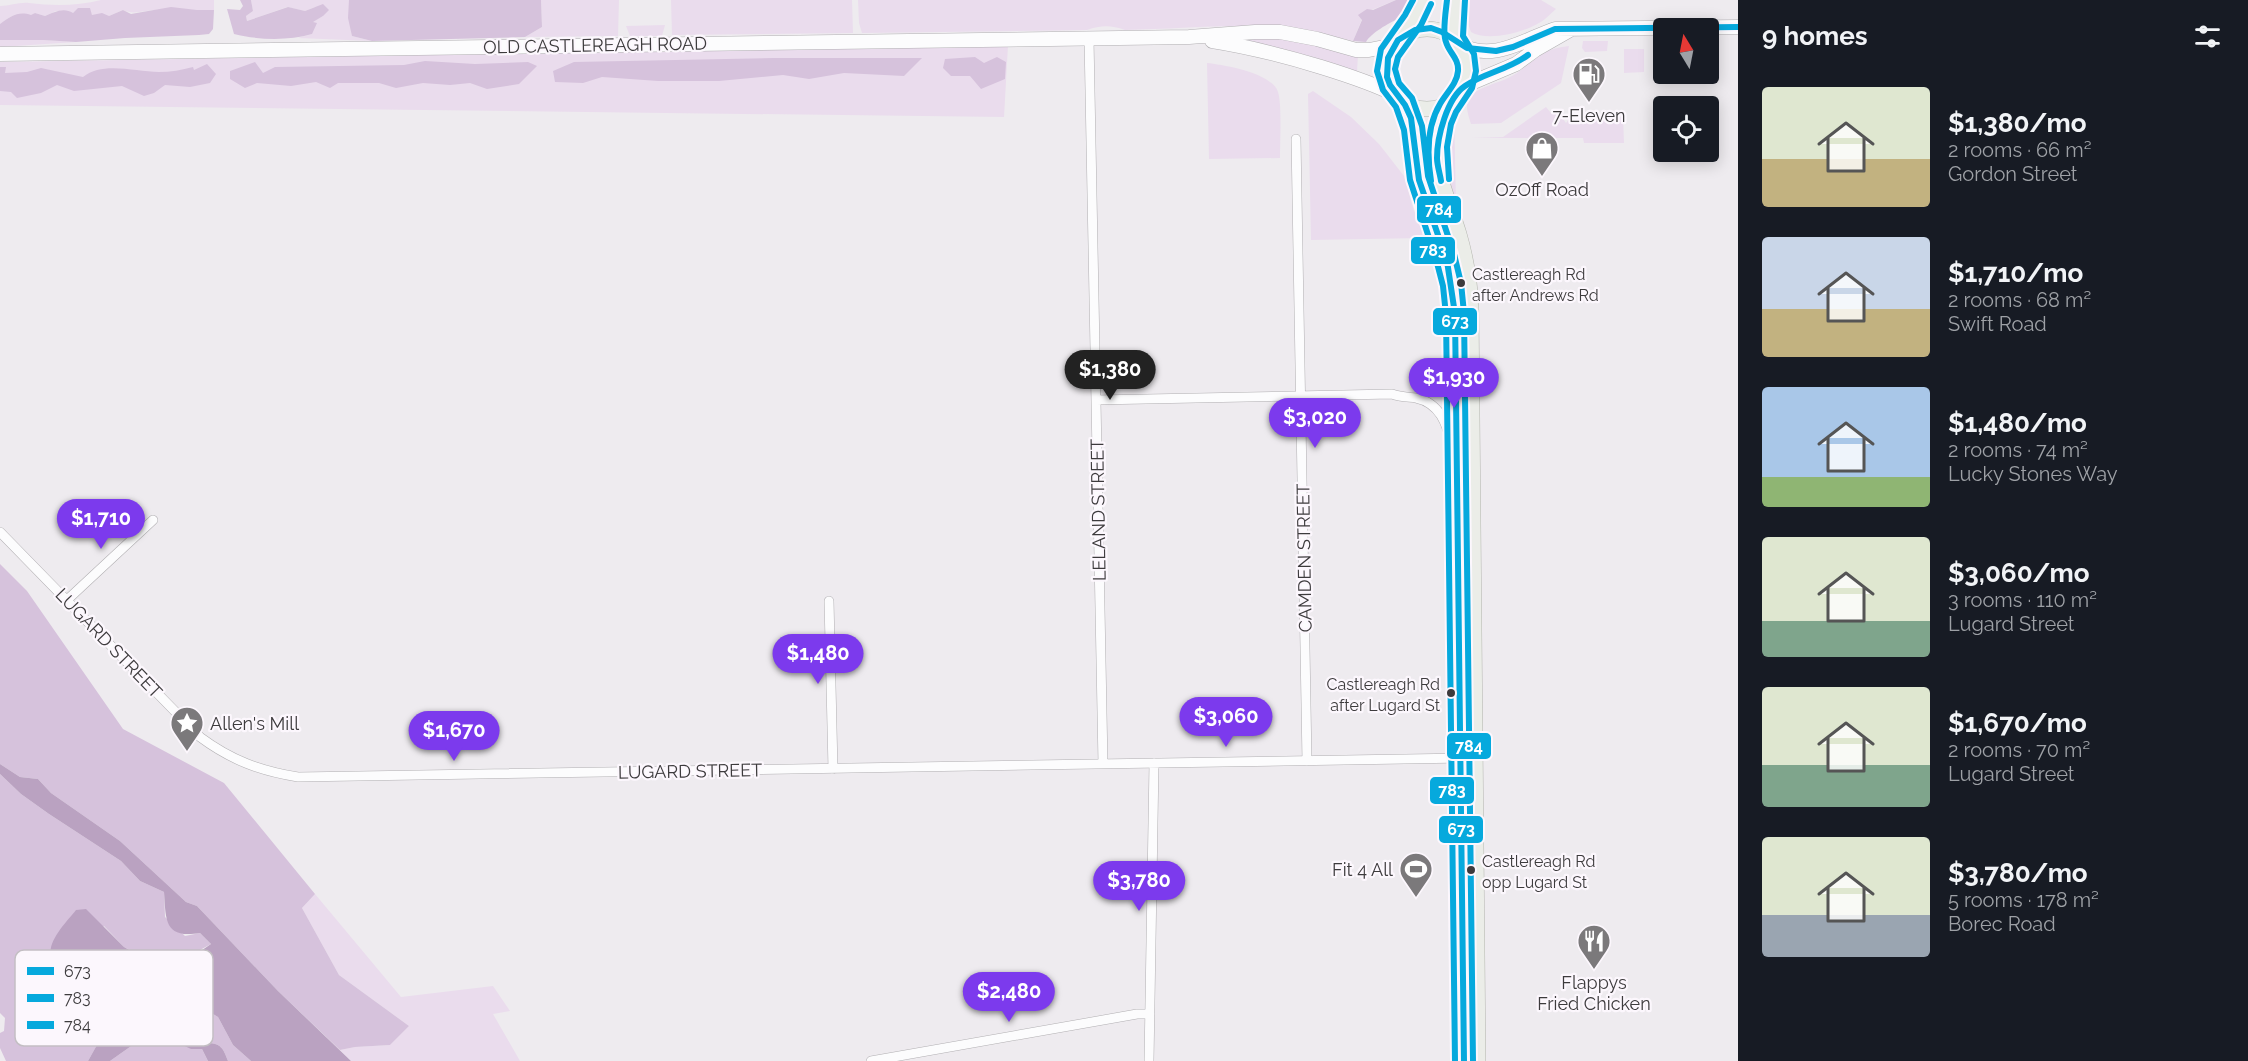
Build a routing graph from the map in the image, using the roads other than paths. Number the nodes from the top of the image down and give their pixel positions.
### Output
1 (1423, 0) edge
2 (1456, 0) edge
3 (1738, 27) edge
4 (1572, 29) junction
5 (1190, 38) junction
6 (1089, 39) junction
7 (1398, 41) junction
8 (1456, 41) junction
9 (0, 54) edge
10 (1464, 86) junction
11 (1400, 98) junction
12 (1453, 100) junction
13 (1296, 139) dead end
14 (1301, 395) junction
15 (1096, 400) junction
16 (1459, 475) junction
17 (153, 520) dead end
18 (0, 532) edge
19 (67, 600) junction
20 (829, 601) dead end
21 (1468, 758) junction
22 (1307, 760) junction
23 (1154, 763) junction
24 (1103, 764) junction
25 (833, 769) junction
26 (1150, 1014) junction
27 (871, 1061) edge
28 (1149, 1061) edge
29 (1464, 1061) edge
30 (1478, 1061) edge

1 - 7 main road
2 - 8 main road
3 - 4 street
4 - 8 street
4 - 10 street
5 - 6 street, OLD CASTLEREAGH ROAD
5 - 7 street, OLD CASTLEREAGH ROAD
5 - 11 street, OLD CASTLEREAGH ROAD
6 - 9 street, OLD CASTLEREAGH ROAD
6 - 15 street, LELAND STREET
7 - 8 main road
7 - 11 main road
8 - 10 main road
10 - 12 main road
11 - 12 main road
11 - 16 main road
12 - 21 main road
13 - 14 street, CAMDEN STREET
14 - 15 street
14 - 16 street
14 - 22 street, CAMDEN STREET
15 - 24 street, LELAND STREET
16 - 21 main road
17 - 19 street
18 - 19 street, LUGARD STREET
19 - 25 street, LUGARD STREET
20 - 25 street
21 - 22 street, LUGARD STREET
21 - 29 main road
21 - 30 main road
22 - 23 street, LUGARD STREET
23 - 24 street, LUGARD STREET
23 - 26 street
24 - 25 street, LUGARD STREET
26 - 27 street
26 - 28 street

